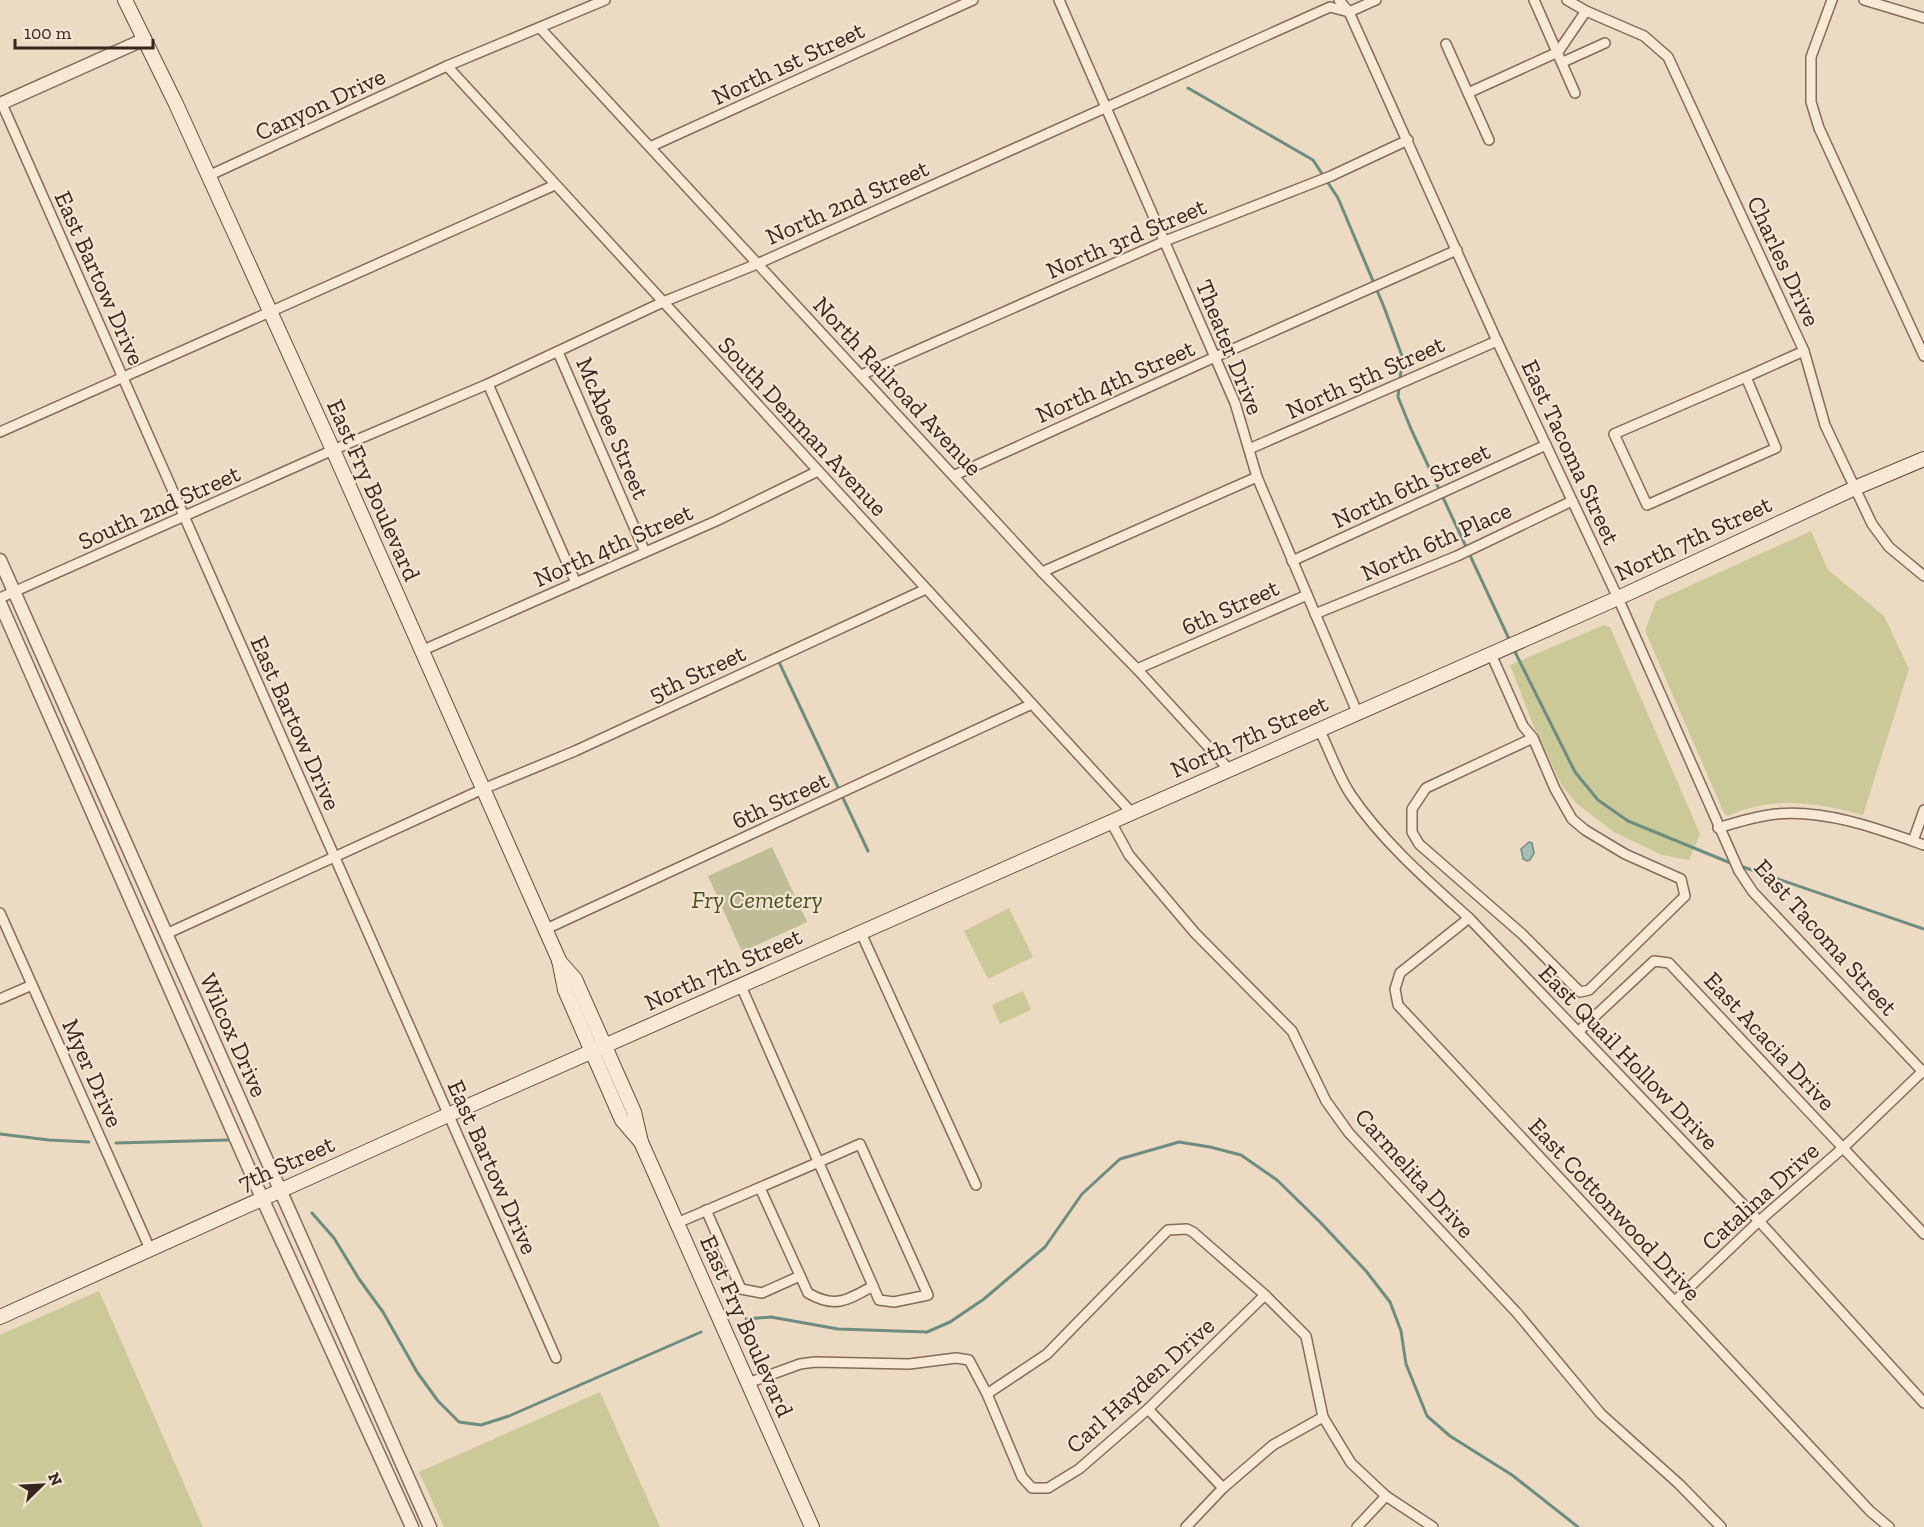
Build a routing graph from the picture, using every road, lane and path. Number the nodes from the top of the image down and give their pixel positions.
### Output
1 (125, 0) edge
2 (605, 0) edge
3 (973, 0) edge
4 (1059, 0) edge
5 (1339, 0) edge
6 (1376, 0) edge
7 (1534, 0) edge
8 (1567, 0) edge
9 (1832, 0) edge
10 (1864, 0) edge
11 (1586, 11) junction
12 (1349, 12) junction
13 (1924, 18) edge
14 (540, 28) junction
15 (145, 39) junction
16 (1605, 43) dead end
17 (1446, 44) dead end
18 (1560, 57) junction
19 (447, 66) junction
20 (1468, 93) junction
21 (1575, 93) dead end
22 (1, 104) edge
23 (1107, 106) junction
24 (1408, 140) junction
25 (1489, 140) dead end
26 (652, 146) junction
27 (208, 176) junction
28 (555, 185) junction
29 (1166, 241) junction
30 (1457, 250) junction
31 (757, 264) junction
32 (663, 302) junction
33 (269, 312) junction
34 (1497, 341) junction
35 (1804, 351) junction
36 (558, 352) junction
37 (1924, 356) edge
38 (1215, 357) junction
39 (861, 375) junction
40 (122, 376) junction
41 (1746, 377) junction
42 (488, 384) junction
43 (0, 432) edge
44 (1546, 445) junction
45 (1249, 449) junction
46 (333, 450) junction
47 (1924, 459) edge
48 (818, 471) junction
49 (955, 475) junction
50 (1257, 477) junction
51 (1855, 489) junction
52 (1572, 501) junction
53 (184, 518) junction
54 (645, 552) junction
55 (0, 560) edge
56 (1292, 561) junction
57 (1042, 572) junction
58 (1924, 576) edge
59 (576, 583) junction
60 (926, 589) junction
61 (14, 592) junction
62 (1307, 595) junction
63 (0, 598) edge
64 (1618, 598) junction
65 (0, 603) edge
66 (1315, 614) junction
67 (421, 651) junction
68 (1491, 654) junction
69 (1137, 669) junction
70 (1032, 704) junction
71 (1358, 712) junction
72 (1319, 729) junction
73 (1533, 738) junction
74 (1227, 771) junction
75 (483, 789) junction
76 (1924, 810) edge
77 (1132, 813) junction
78 (1111, 822) junction
79 (1718, 828) junction
80 (1913, 842) junction
81 (1924, 845) edge
82 (334, 856) junction
83 (1433, 856) junction
84 (1417, 869) junction
85 (0, 913) edge
86 (1469, 918) junction
87 (544, 930) junction
88 (861, 933) junction
89 (165, 934) junction
90 (32, 985) junction
91 (741, 986) junction
92 (0, 999) edge
93 (1578, 1032) junction
94 (598, 1048) junction
95 (1924, 1072) edge
96 (448, 1115) junction
97 (1844, 1147) junction
98 (818, 1162) junction
99 (976, 1185) dead end
100 (760, 1188) junction
101 (280, 1190) junction
102 (262, 1198) junction
103 (706, 1210) junction
104 (1759, 1221) junction
105 (677, 1223) junction
106 (1924, 1234) edge
107 (150, 1249) junction
108 (800, 1276) junction
109 (873, 1287) junction
110 (1265, 1295) junction
111 (1675, 1301) junction
112 (0, 1317) edge
113 (556, 1358) dead end
114 (748, 1383) junction
115 (987, 1394) junction
116 (1924, 1403) edge
117 (1148, 1409) junction
118 (1323, 1417) junction
119 (1223, 1488) junction
120 (1386, 1496) junction
121 (412, 1527) edge
122 (430, 1527) edge
123 (812, 1527) edge
124 (1186, 1527) edge
125 (1357, 1527) edge
126 (1433, 1527) edge
127 (1721, 1527) edge
128 (1889, 1527) edge

1 - 15 main road, East Fry Boulevard
2 - 14 street, Canyon Drive
3 - 26 street, North 1st Street
4 - 23 street, Theater Drive
5 - 12 street, East Tacoma Street
6 - 12 street, North 2nd Street
7 - 18 street
8 - 11 street, Charles Drive
9 - 37 street
10 - 13 street
11 - 18 street
11 - 35 street, Charles Drive
12 - 23 street, North 2nd Street
12 - 24 street, East Tacoma Street
14 - 19 street, Canyon Drive
14 - 26 street, North Railroad Avenue
15 - 22 street
15 - 27 main road, East Fry Boulevard
16 - 18 street
17 - 20 street
18 - 20 street
18 - 21 street
19 - 27 street, Canyon Drive
19 - 28 street, South Denman Avenue
20 - 25 street
22 - 40 street, East Bartow Drive
23 - 29 street, Theater Drive
23 - 31 street, North 2nd Street
24 - 29 street, North 3rd Street
24 - 30 street, East Tacoma Street
26 - 31 street, North Railroad Avenue
27 - 33 main road, East Fry Boulevard
28 - 32 street, South Denman Avenue
28 - 33 street
29 - 38 street, Theater Drive
29 - 39 street, North 3rd Street
30 - 34 street, East Tacoma Street
30 - 38 street, North 4th Street
31 - 32 street, North 2nd Street
31 - 39 street, North Railroad Avenue
32 - 36 street, North 2nd Street
32 - 48 street, South Denman Avenue
33 - 40 street
33 - 46 main road, East Fry Boulevard
34 - 44 street, East Tacoma Street
34 - 45 street, North 5th Street
35 - 41 street
35 - 51 street, Charles Drive
36 - 42 street, North 2nd Street
36 - 54 street, McAbee Street
38 - 45 street, Theater Drive
38 - 49 street, North 4th Street
39 - 49 street, North Railroad Avenue
40 - 43 street
40 - 53 street, East Bartow Drive
41 - 41 street
42 - 46 street, North 2nd Street
42 - 59 street
44 - 52 street, East Tacoma Street
44 - 56 street, North 6th Street
45 - 50 street, Theater Drive
46 - 53 street, South 2nd Street
46 - 67 main road, East Fry Boulevard
47 - 51 main road, North 7th Street
48 - 54 street, North 4th Street
48 - 60 street, South Denman Avenue
49 - 57 street, North Railroad Avenue
50 - 56 street, Theater Drive
50 - 57 street
51 - 58 street, Charles Drive
51 - 64 main road, North 7th Street
52 - 64 street, East Tacoma Street
52 - 66 street, North 6th Place
53 - 61 street, South 2nd Street
53 - 82 street, East Bartow Drive
54 - 59 street, North 4th Street
55 - 61 street, Wilcox Drive
56 - 62 street, Theater Drive
57 - 69 street, North Railroad Avenue
59 - 67 street, North 4th Street
60 - 70 street, South Denman Avenue
60 - 75 street, 5th Street
61 - 63 street, South 2nd Street
61 - 89 street, Wilcox Drive
62 - 66 street, Theater Drive
62 - 69 street, 6th Street
64 - 68 main road, North 7th Street
64 - 79 street, East Tacoma Street
65 - 102 street, Wilcox Drive
66 - 71 street, Theater Drive
67 - 75 main road, East Fry Boulevard
68 - 71 main road, North 7th Street
68 - 73 street
69 - 74 street, North Railroad Avenue
70 - 77 street, South Denman Avenue
70 - 87 street, 6th Street
71 - 72 main road, North 7th Street
72 - 74 main road, North 7th Street
72 - 84 street, East Quail Hollow Drive
73 - 83 street
73 - 83 street
74 - 77 main road, North 7th Street
75 - 82 street, 5th Street
75 - 87 main road, East Fry Boulevard
76 - 80 street
77 - 78 main road, North 7th Street
78 - 88 main road, North 7th Street
78 - 127 street, Carmelita Drive
79 - 80 street
79 - 95 street, East Tacoma Street
80 - 81 street
82 - 89 street, 5th Street
82 - 96 street, East Bartow Drive
83 - 84 street
84 - 86 street, East Quail Hollow Drive
85 - 90 street, Myer Drive
86 - 93 street, East Quail Hollow Drive
86 - 111 street, East Cottonwood Drive
87 - 94 main road, East Fry Boulevard
88 - 91 main road, North 7th Street
88 - 99 street
89 - 101 street, Wilcox Drive
90 - 92 street
90 - 107 street, Myer Drive
91 - 94 main road, North 7th Street
91 - 98 street
93 - 97 street, East Acacia Drive
93 - 104 street, East Quail Hollow Drive
94 - 96 main road, 7th Street
94 - 105 main road, East Fry Boulevard
95 - 97 street, Catalina Drive
96 - 101 main road, 7th Street
96 - 113 street, East Bartow Drive
97 - 104 street, Catalina Drive
97 - 106 street, East Acacia Drive
98 - 100 street
98 - 109 street
98 - 109 street
100 - 103 street
100 - 108 street
101 - 102 main road, 7th Street
101 - 122 street, Wilcox Drive
102 - 107 main road, 7th Street
102 - 121 street, Wilcox Drive
103 - 105 street
103 - 108 street
104 - 111 street, Catalina Drive
104 - 116 street, East Quail Hollow Drive
105 - 114 main road, East Fry Boulevard
107 - 112 main road, 7th Street
108 - 109 street
110 - 115 street
110 - 117 street, Carl Hayden Drive
110 - 118 street
111 - 128 street, East Cottonwood Drive
114 - 115 street
114 - 123 main road, East Fry Boulevard
115 - 117 street, Carl Hayden Drive
117 - 119 street
118 - 119 street
118 - 120 street
119 - 124 street
120 - 125 street
120 - 126 street

